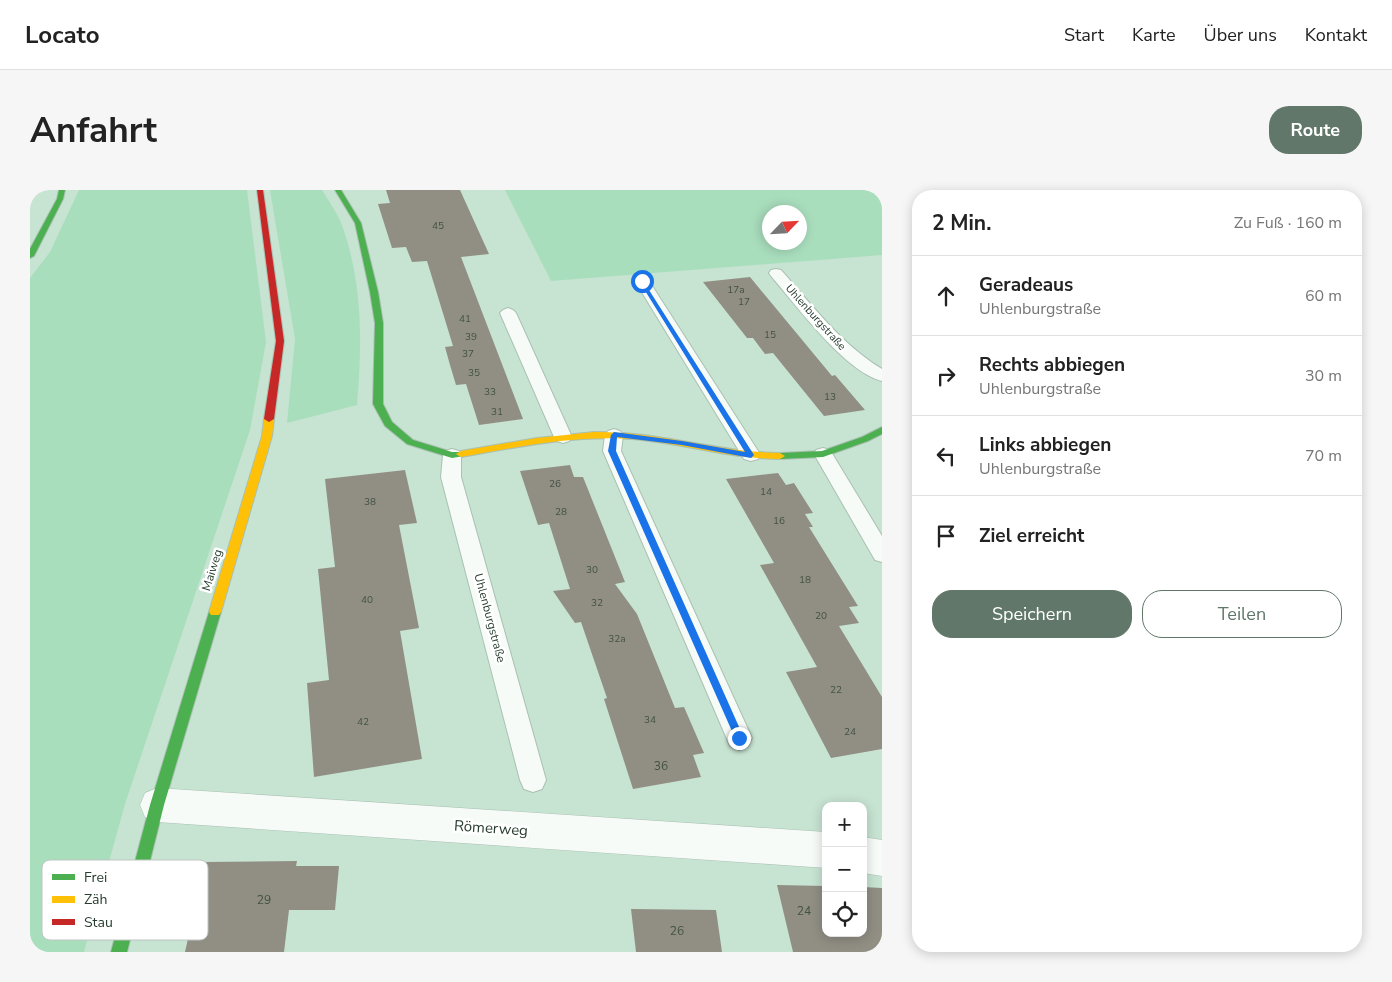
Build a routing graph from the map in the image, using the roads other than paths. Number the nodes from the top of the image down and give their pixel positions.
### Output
1 (62, 190) edge
2 (260, 190) edge
3 (338, 190) edge
4 (30, 256) edge
5 (776, 273) dead end
6 (642, 281) dead end
7 (508, 313) dead end
8 (882, 376) edge
9 (882, 430) edge
10 (614, 435) junction
11 (563, 437) junction
12 (823, 454) junction
13 (452, 455) junction
14 (751, 455) junction
15 (882, 554) edge
16 (739, 738) dead end
17 (533, 780) dead end
18 (157, 805) junction
19 (822, 850) edge
20 (867, 856) edge
21 (882, 858) edge
22 (143, 860) edge

1 - 4 street
2 - 18 street, Maiweg
3 - 13 street
5 - 8 lane, Uhlenburgstraße
6 - 14 lane
7 - 11 lane
9 - 12 street
10 - 11 street
10 - 14 street
10 - 16 lane
11 - 13 street
12 - 14 street
12 - 15 lane
13 - 17 lane, Uhlenburgstraße
18 - 19 street, Römerweg
18 - 22 street, Maiweg
20 - 21 street

